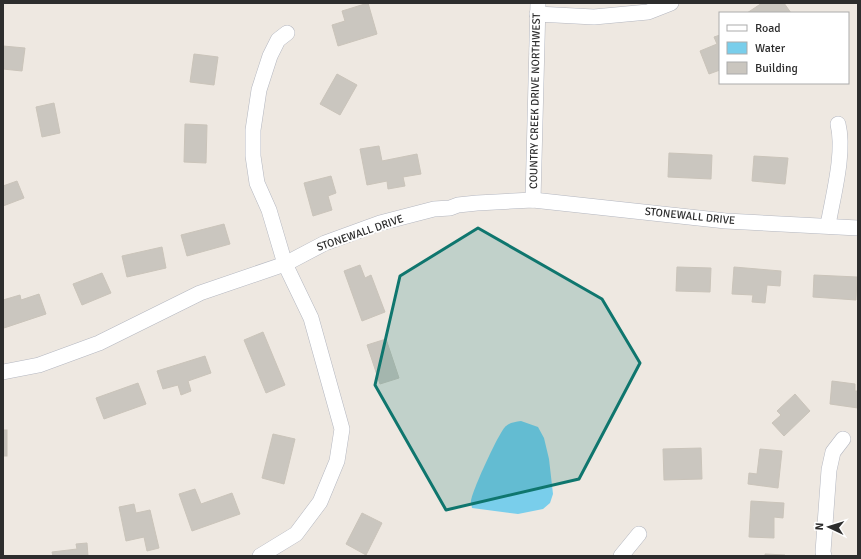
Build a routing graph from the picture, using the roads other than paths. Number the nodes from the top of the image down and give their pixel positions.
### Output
1 (671, 3) edge
2 (538, 9) edge
3 (287, 33) dead end
4 (838, 124) dead end
5 (533, 200) junction
6 (828, 225) junction
7 (858, 228) edge
8 (285, 264) junction
9 (3, 372) edge
10 (843, 438) dead end
11 (639, 534) dead end
12 (260, 556) edge
13 (621, 556) edge
14 (824, 556) edge

1 - 2 street
2 - 5 street, COUNTRY CREEK DRIVE NORTHWEST
3 - 8 street
4 - 6 street
5 - 6 street, STONEWALL DRIVE
5 - 8 street, STONEWALL DRIVE
6 - 7 street, STONEWALL DRIVE
8 - 9 street, STONEWALL DRIVE
8 - 12 street
10 - 14 street
11 - 13 street

